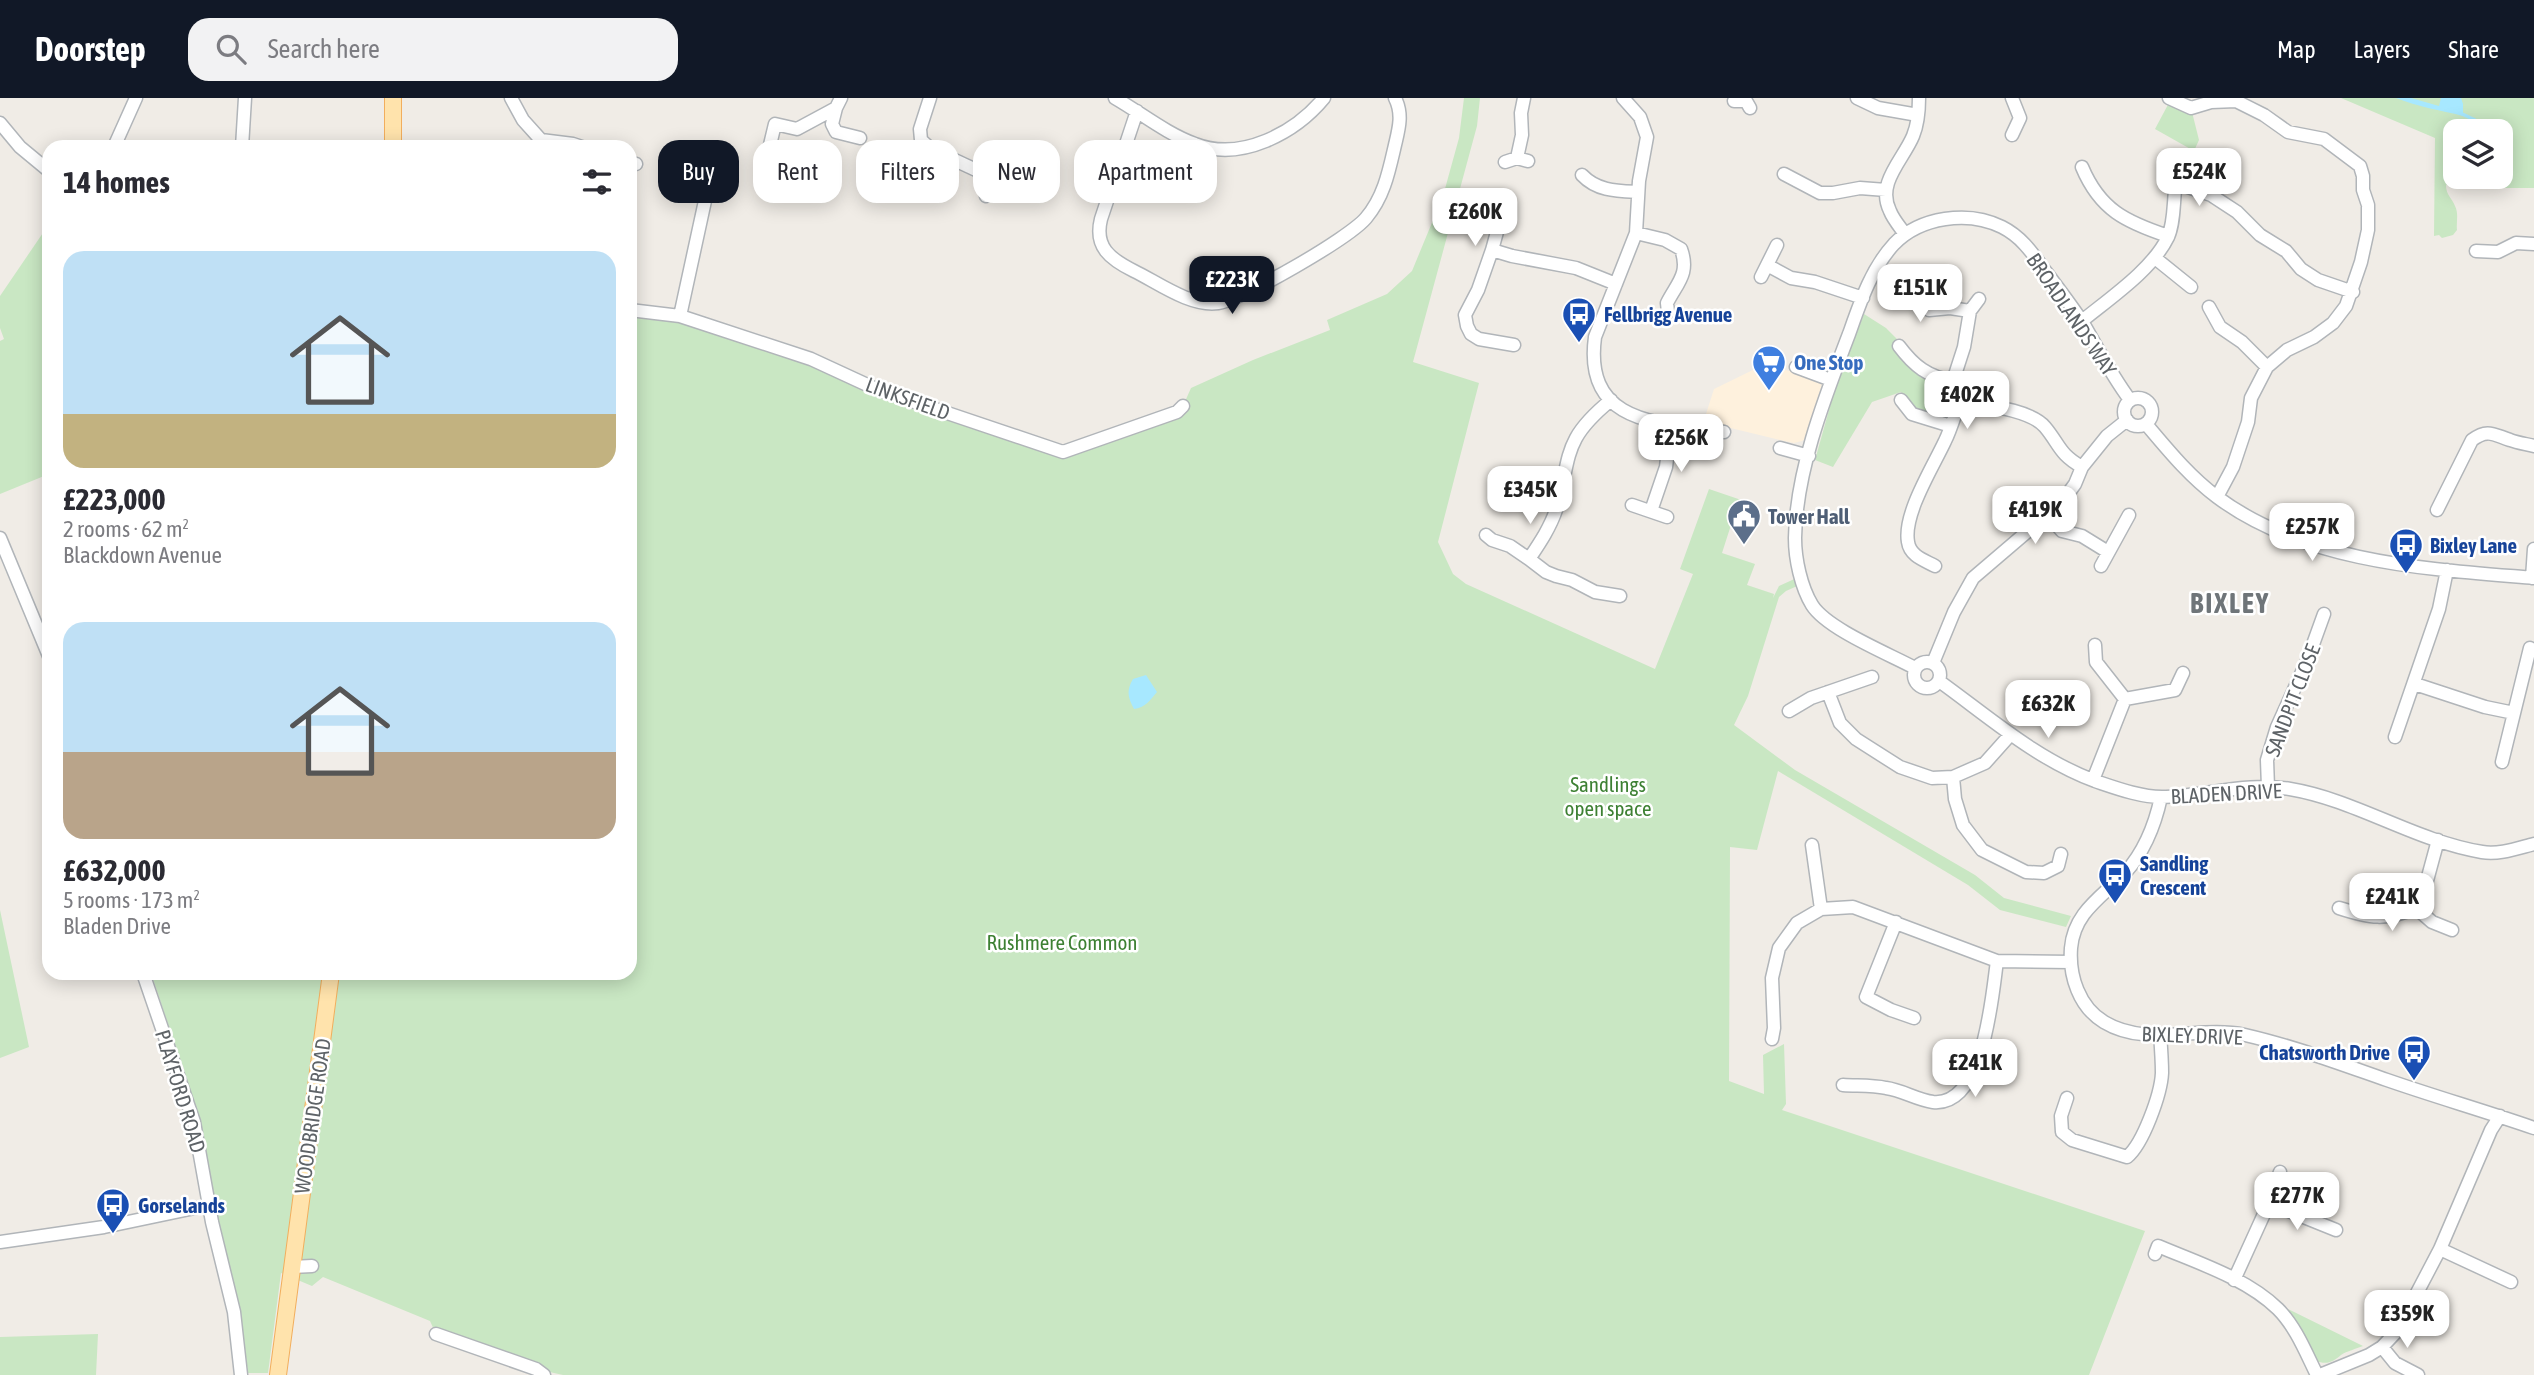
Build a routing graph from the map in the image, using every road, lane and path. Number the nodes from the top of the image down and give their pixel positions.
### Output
1 (136, 98) edge
2 (245, 98) edge
3 (393, 98) edge
4 (511, 98) edge
5 (930, 98) edge
6 (1115, 98) edge
7 (1324, 98) edge
8 (1395, 98) edge
9 (1524, 98) edge
10 (1857, 98) edge
11 (1919, 98) edge
12 (2012, 98) edge
13 (2169, 98) edge
14 (1632, 101) edge
15 (838, 103) edge
16 (1137, 111) junction
17 (1918, 115) junction
18 (0, 123) edge
19 (2012, 135) dead end
20 (859, 138) dead end
21 (117, 140) edge
22 (242, 140) edge
23 (393, 140) edge
24 (541, 140) edge
25 (771, 140) edge
26 (1517, 160) dead end
27 (42, 165) edge
28 (2082, 167) dead end
29 (973, 168) edge
30 (1780, 172) dead end
31 (1582, 175) dead end
32 (1886, 190) junction
33 (1638, 192) junction
34 (705, 203) edge
35 (1500, 221) dead end
36 (1636, 233) junction
37 (1905, 234) junction
38 (2168, 236) junction
39 (2534, 244) edge
40 (1777, 245) dead end
41 (1492, 250) junction
42 (2476, 251) dead end
43 (2155, 258) junction
44 (1888, 282) dead end
45 (1616, 284) junction
46 (2191, 287) dead end
47 (2353, 292) junction
48 (1863, 298) junction
49 (1979, 299) dead end
50 (2209, 307) dead end
51 (637, 311) edge
52 (1970, 311) junction
53 (1668, 312) dead end
54 (680, 316) junction
55 (2082, 321) junction
56 (1899, 346) dead end
57 (1517, 347) dead end
58 (1796, 367) dead end
59 (2267, 367) junction
60 (1831, 380) junction
61 (1953, 382) junction
62 (1611, 400) junction
63 (1901, 400) dead end
64 (2130, 400) junction
65 (1960, 401) junction
66 (1183, 406) dead end
67 (2127, 419) junction
68 (2146, 424) junction
69 (1671, 426) junction
70 (1951, 426) junction
71 (1724, 432) dead end
72 (2534, 446) edge
73 (1780, 448) dead end
74 (1809, 456) junction
75 (2082, 467) junction
76 (2217, 497) junction
77 (1632, 505) dead end
78 (2437, 510) dead end
79 (1651, 512) junction
80 (2049, 515) junction
81 (2129, 515) dead end
82 (1667, 517) dead end
83 (1486, 535) dead end
84 (0, 538) edge
85 (2534, 549) edge
86 (2108, 552) junction
87 (1530, 559) junction
88 (1935, 566) dead end
89 (2101, 566) dead end
90 (2447, 570) junction
91 (2533, 578) edge
92 (1620, 596) dead end
93 (2324, 614) dead end
94 (42, 639) edge
95 (2095, 645) dead end
96 (2530, 649) dead end
97 (1933, 663) junction
98 (1915, 668) junction
99 (2183, 673) dead end
100 (1872, 677) dead end
101 (1939, 681) junction
102 (2415, 684) junction
103 (1828, 692) junction
104 (2125, 699) junction
105 (1789, 711) dead end
106 (2514, 713) junction
107 (2010, 735) junction
108 (2395, 737) dead end
109 (2502, 762) dead end
110 (1953, 776) junction
111 (2093, 780) junction
112 (2268, 787) junction
113 (2161, 797) junction
114 (2438, 840) junction
115 (2534, 844) edge
116 (1812, 845) dead end
117 (2061, 854) dead end
118 (2339, 908) dead end
119 (2416, 908) junction
120 (1821, 909) junction
121 (1896, 922) junction
122 (2452, 930) dead end
123 (1997, 961) junction
124 (2071, 962) junction
125 (145, 980) edge
126 (330, 980) edge
127 (1914, 1018) dead end
128 (2160, 1034) junction
129 (1772, 1039) dead end
130 (1843, 1085) dead end
131 (2067, 1098) dead end
132 (2500, 1116) junction
133 (2534, 1128) edge
134 (2280, 1172) dead end
135 (2269, 1203) junction
136 (209, 1205) junction
137 (2336, 1230) dead end
138 (0, 1242) edge
139 (2440, 1249) junction
140 (2155, 1254) dead end
141 (292, 1263) junction
142 (312, 1266) dead end
143 (2234, 1280) junction
144 (2511, 1282) dead end
145 (436, 1334) dead end
146 (2382, 1347) junction
147 (241, 1375) edge
148 (278, 1375) edge
149 (544, 1375) edge
150 (2318, 1375) edge
151 (2418, 1375) edge

1 - 21 street
2 - 22 street
3 - 23 main road
4 - 24 street
5 - 29 street
6 - 16 street
7 - 16 street
8 - 16 street
9 - 26 street
10 - 17 street
11 - 17 street
12 - 19 street
13 - 47 street
14 - 33 street
15 - 20 street
15 - 25 street
17 - 32 street
18 - 27 street
28 - 38 street
30 - 32 street
31 - 33 street
32 - 37 street
33 - 36 street
34 - 54 street
35 - 41 street
36 - 45 street
36 - 53 street
37 - 48 street, BROADLANDS WAY
37 - 55 street, BROADLANDS WAY
38 - 43 street
38 - 47 street
39 - 42 street
40 - 48 street
41 - 45 street
41 - 57 street
43 - 46 street
43 - 55 street
44 - 52 street
45 - 62 street
47 - 59 street
48 - 60 street, BROADLANDS WAY
49 - 52 street
50 - 59 street
51 - 54 street, LINKSFIELD
52 - 61 street
54 - 66 street, LINKSFIELD
55 - 64 street, BROADLANDS WAY
56 - 61 street
58 - 60 street
59 - 76 street
60 - 74 street, BROADLANDS WAY
61 - 65 street
62 - 69 street
62 - 87 street
63 - 70 street
64 - 67 street
64 - 68 street
65 - 70 street
65 - 75 street
67 - 68 street
67 - 75 street
68 - 76 street
69 - 71 street
69 - 79 street
70 - 88 street
72 - 78 street
73 - 74 street
74 - 98 street, BROADLANDS WAY
75 - 80 street
76 - 90 street
77 - 79 street
79 - 82 street
80 - 86 street
80 - 97 street
81 - 86 street
83 - 87 street
84 - 94 street
85 - 91 street
86 - 89 street
87 - 92 street
90 - 91 street
90 - 102 street
93 - 112 street, SANDPIT CLOSE
95 - 104 street
96 - 106 street
97 - 98 street
97 - 101 street
98 - 101 street
99 - 104 street
100 - 103 street
101 - 107 street, BLADEN DRIVE
102 - 106 street
102 - 108 street
103 - 105 street
103 - 110 street
104 - 111 street
106 - 109 street
107 - 110 street
107 - 111 street, BLADEN DRIVE
110 - 117 street
111 - 113 street, BLADEN DRIVE
112 - 113 street, BLADEN DRIVE
112 - 114 street, BLADEN DRIVE
113 - 124 street, BIXLEY DRIVE
114 - 115 street, BLADEN DRIVE
114 - 119 street
116 - 120 street
118 - 119 street
119 - 122 street
120 - 121 street
120 - 129 street
121 - 123 street
121 - 127 street
123 - 124 street
123 - 130 street
124 - 128 street, BIXLEY DRIVE
125 - 136 street, PLAYFORD ROAD
126 - 141 main road, WOODBRIDGE ROAD
128 - 131 street
128 - 132 street, BIXLEY DRIVE
132 - 133 street, BIXLEY DRIVE
132 - 139 street
134 - 135 street
135 - 137 street
135 - 143 street
136 - 138 street
136 - 147 street, PLAYFORD ROAD
139 - 144 street
139 - 146 street
140 - 143 street
141 - 142 street
141 - 148 main road, WOODBRIDGE ROAD
143 - 150 street
145 - 149 street
146 - 150 street
146 - 151 street

